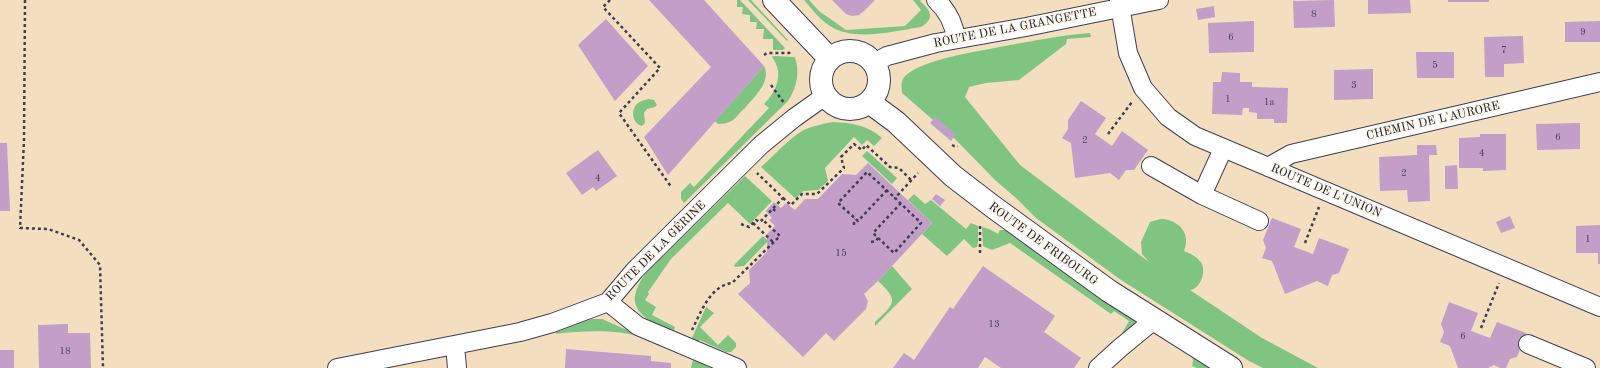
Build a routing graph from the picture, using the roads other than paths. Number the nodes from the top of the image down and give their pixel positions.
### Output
1 (774, 0) edge
2 (936, 0) edge
3 (1159, 0) edge
4 (1120, 4) edge
5 (956, 39) junction
6 (830, 58) junction
7 (874, 63) junction
8 (1600, 82) edge
9 (825, 96) junction
10 (869, 102) junction
11 (1223, 149) junction
12 (1150, 166) dead end
13 (1268, 166) junction
14 (1202, 195) junction
15 (1259, 221) dead end
16 (608, 302) junction
17 (1600, 306) edge
18 (1154, 320) junction
19 (1528, 344) dead end
20 (455, 345) junction
21 (337, 368) edge
22 (457, 368) edge
23 (737, 368) edge
24 (1098, 368) edge
25 (1231, 368) edge
26 (1586, 368) edge

1 - 6 main road
2 - 5 street
3 - 4 street, ROUTE DE LA GRANGETTE
4 - 5 street, ROUTE DE LA GRANGETTE
4 - 11 street, ROUTE DE L'UNION
5 - 7 street, ROUTE DE LA GRANGETTE
6 - 7 main road
6 - 9 main road
7 - 10 main road
8 - 13 street, CHEMIN DE L'AURORE
9 - 10 main road
9 - 16 street, ROUTE DE LA GÉRINE
10 - 18 main road, ROUTE DE FRIBOURG
11 - 13 street, ROUTE DE L'UNION
11 - 14 street
12 - 14 street
13 - 17 street, ROUTE DE L'UNION
14 - 15 street
16 - 20 street, ROUTE DE LA GÉRINE
16 - 23 street
18 - 24 street
18 - 25 main road, ROUTE DE FRIBOURG
19 - 26 street
20 - 21 street, ROUTE DE LA GÉRINE
20 - 22 street

